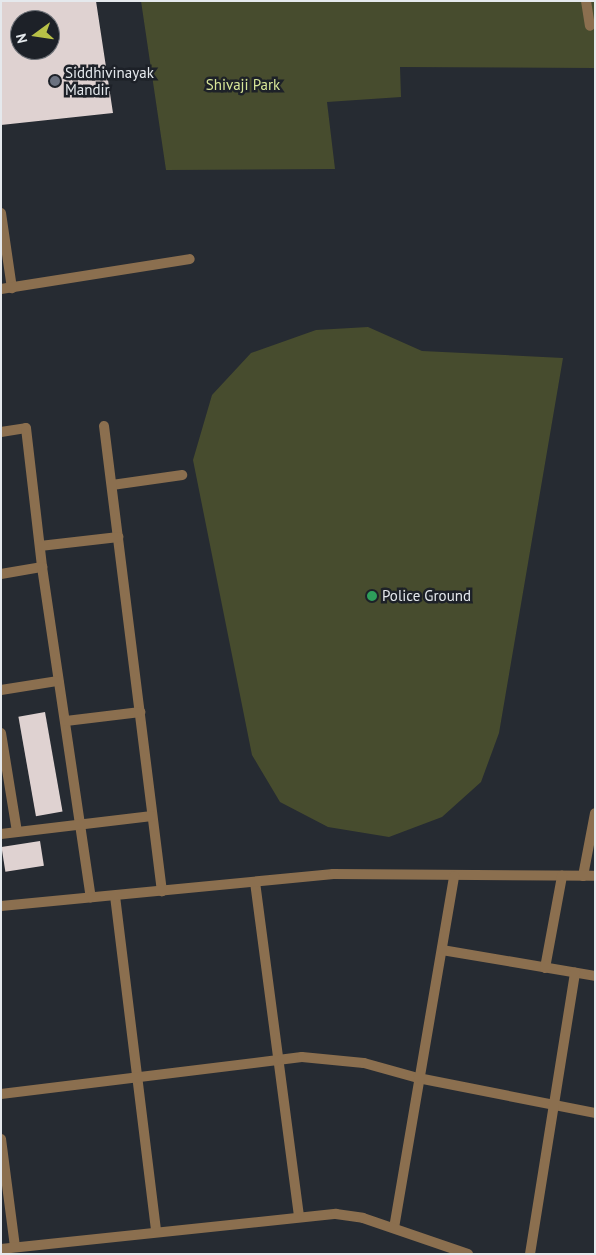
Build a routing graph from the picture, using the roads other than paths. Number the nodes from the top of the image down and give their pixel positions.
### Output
1 (586, 1) edge
2 (590, 26) dead end
3 (1, 213) edge
4 (190, 259) dead end
5 (6, 288) edge
6 (104, 426) dead end
7 (1, 432) edge
8 (182, 474) dead end
9 (112, 485) junction
10 (118, 537) junction
11 (40, 546) junction
12 (42, 568) junction
13 (1, 574) edge
14 (58, 681) junction
15 (1, 690) edge
16 (140, 712) junction
17 (66, 721) junction
18 (1, 733) edge
19 (595, 813) edge
20 (152, 816) junction
21 (81, 825) junction
22 (17, 832) junction
23 (1, 834) edge
24 (454, 876) junction
25 (562, 876) junction
26 (583, 876) junction
27 (595, 876) edge
28 (255, 882) junction
29 (162, 892) junction
30 (115, 896) junction
31 (91, 897) junction
32 (1, 906) edge
33 (442, 950) junction
34 (545, 968) junction
35 (575, 973) junction
36 (595, 976) edge
37 (278, 1058) junction
38 (418, 1078) junction
39 (137, 1079) junction
40 (1, 1094) edge
41 (554, 1106) junction
42 (595, 1113) edge
43 (1, 1139) edge
44 (299, 1217) junction
45 (394, 1228) junction
46 (156, 1230) junction
47 (15, 1247) junction
48 (1, 1249) edge
49 (468, 1254) edge
50 (530, 1254) edge

1 - 2 street
3 - 5 street
4 - 5 street
6 - 9 street
7 - 11 street
8 - 9 street
9 - 10 street
10 - 11 street
10 - 16 street
11 - 12 street
12 - 13 street
12 - 14 street
14 - 15 street
14 - 17 street
16 - 17 street
16 - 20 street
17 - 21 street
18 - 22 street
19 - 26 street
20 - 21 street
20 - 29 street
21 - 22 street
21 - 31 street
22 - 23 street
24 - 25 street
24 - 28 street
24 - 33 street
25 - 26 street
25 - 34 street
26 - 27 street
28 - 29 street
28 - 37 street
29 - 30 street
30 - 31 street
30 - 39 street
31 - 32 street
33 - 34 street
33 - 38 street
34 - 35 street
35 - 36 street
35 - 41 street
37 - 38 street
37 - 39 street
37 - 44 street
38 - 41 street
38 - 45 street
39 - 40 street
39 - 46 street
41 - 42 street
41 - 50 street
43 - 47 street
44 - 45 street
44 - 46 street
45 - 49 street
46 - 47 street
47 - 48 street

